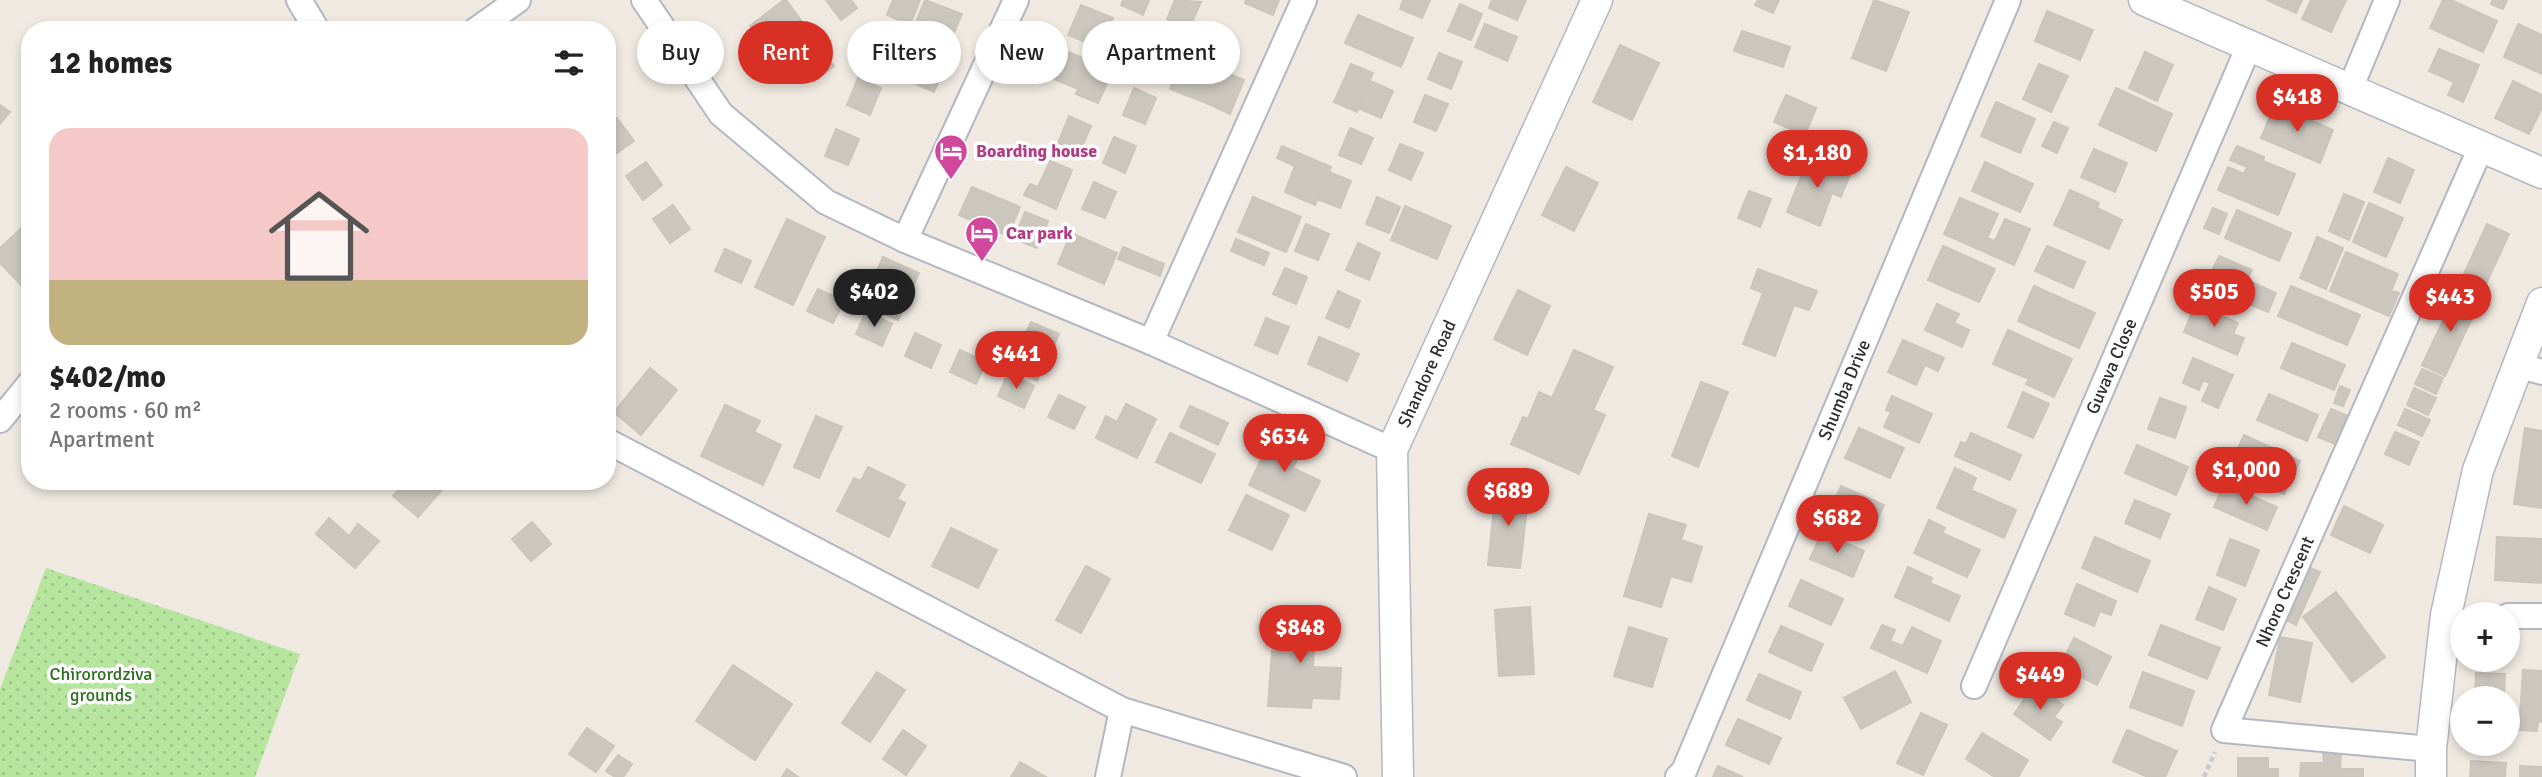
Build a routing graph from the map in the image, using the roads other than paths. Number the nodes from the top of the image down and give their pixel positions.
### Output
1 (299, 0) edge
2 (518, 0) edge
3 (644, 0) edge
4 (1016, 0) edge
5 (1304, 0) edge
6 (1597, 0) edge
7 (2008, 0) edge
8 (2144, 0) edge
9 (2387, 0) edge
10 (312, 21) edge
11 (488, 21) edge
12 (2249, 46) junction
13 (2350, 89) junction
14 (2481, 147) junction
15 (2542, 173) edge
16 (905, 240) junction
17 (2542, 303) edge
18 (1152, 342) junction
19 (2529, 369) edge
20 (21, 394) edge
21 (0, 420) edge
22 (616, 446) edge
23 (1392, 450) junction
24 (2456, 602) edge
25 (2520, 616) edge
26 (2542, 616) edge
27 (2450, 641) edge
28 (1974, 686) dead end
29 (1122, 710) junction
30 (2431, 763) edge
31 (1108, 777) edge
32 (1344, 777) edge
33 (1398, 777) edge
34 (1678, 777) edge

1 - 10 street
2 - 11 street
3 - 16 street
4 - 16 street
5 - 18 street
6 - 23 street, Shandore Road
7 - 34 street, Shumba Drive
8 - 12 street
9 - 13 street
12 - 13 street
12 - 28 street, Guvava Close
13 - 14 street
14 - 15 street
14 - 30 street, Nhoro Crescent
16 - 18 street
17 - 19 street
18 - 23 street
19 - 24 street
20 - 21 street
22 - 29 street
23 - 33 street, Shandore Road
25 - 26 street
27 - 30 street
29 - 31 street
29 - 32 street

